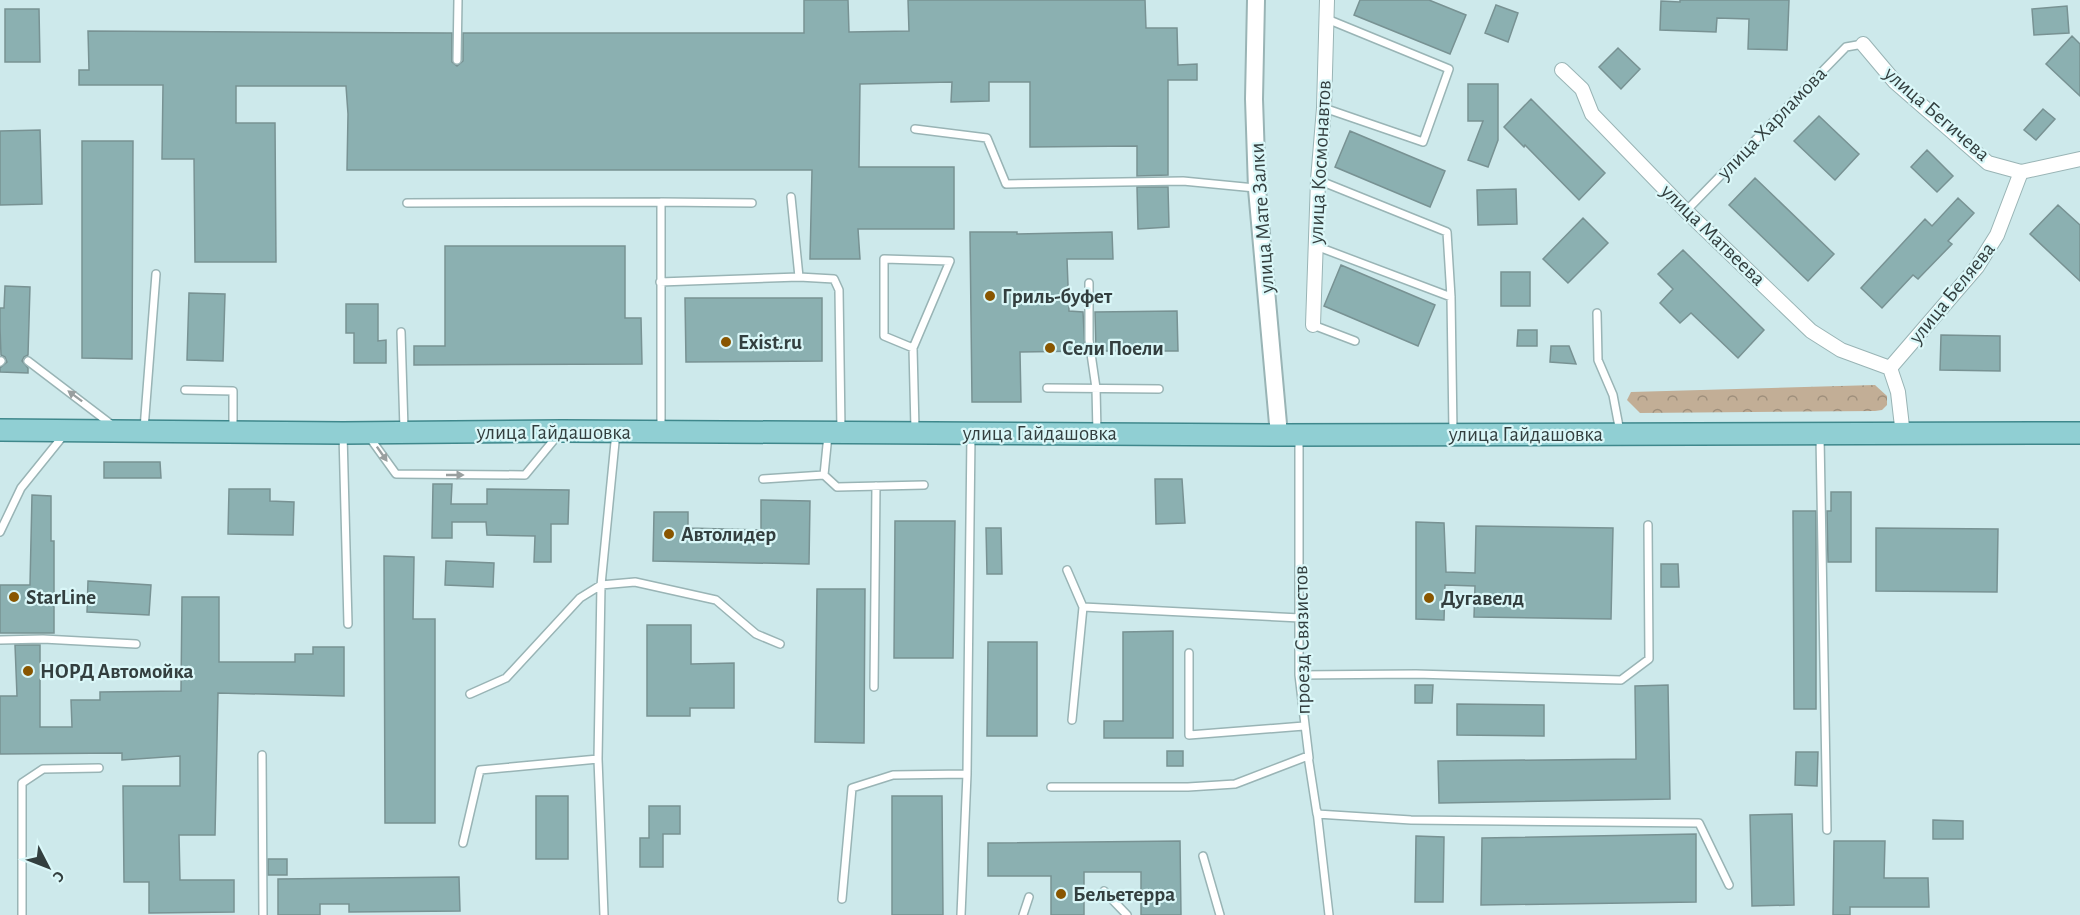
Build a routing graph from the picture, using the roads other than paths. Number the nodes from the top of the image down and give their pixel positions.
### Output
1 (458, 0) edge
2 (1256, 0) edge
3 (1327, 0) edge
4 (1327, 19) junction
5 (1863, 44) joint
6 (458, 60) dead end
7 (1562, 70) dead end
8 (1324, 108) junction
9 (915, 129) dead end
10 (2080, 159) edge
11 (2021, 172) junction
12 (1318, 180) junction
13 (1257, 189) junction
14 (790, 197) dead end
15 (662, 202) junction
16 (407, 203) dead end
17 (752, 203) dead end
18 (1686, 211) junction
19 (1315, 245) junction
20 (156, 274) dead end
21 (799, 277) junction
22 (660, 282) junction
23 (1089, 283) dead end
24 (1451, 297) junction
25 (1597, 313) dead end
26 (1313, 325) joint
27 (401, 332) dead end
28 (1355, 341) dead end
29 (913, 348) junction
30 (28, 361) dead end
31 (1890, 368) junction
32 (1047, 388) dead end
33 (1096, 388) junction
34 (1159, 389) dead end
35 (186, 390) dead end
36 (0, 422) edge
37 (0, 430) edge
38 (28, 430) junction
39 (562, 431) junction
40 (67, 432) junction
41 (121, 432) junction
42 (144, 432) junction
43 (404, 432) junction
44 (616, 432) junction
45 (661, 432) junction
46 (835, 432) junction
47 (915, 432) junction
48 (972, 432) junction
49 (232, 433) junction
50 (343, 433) junction
51 (367, 433) junction
52 (1097, 433) junction
53 (2080, 433) edge
54 (1289, 434) junction
55 (1453, 434) junction
56 (1620, 434) junction
57 (1820, 434) junction
58 (1903, 435) junction
59 (0, 438) edge
60 (824, 475) junction
61 (763, 479) dead end
62 (924, 485) dead end
63 (876, 486) junction
64 (1648, 525) dead end
65 (0, 532) edge
66 (1067, 570) dead end
67 (601, 585) junction
68 (1083, 607) junction
69 (1300, 618) junction
70 (348, 624) dead end
71 (0, 640) edge
72 (780, 644) dead end
73 (136, 645) dead end
74 (1189, 653) dead end
75 (1299, 675) junction
76 (874, 687) dead end
77 (470, 694) dead end
78 (1072, 720) dead end
79 (1304, 726) junction
80 (262, 755) dead end
81 (1308, 756) junction
82 (598, 759) junction
83 (99, 768) dead end
84 (968, 774) junction
85 (1051, 787) dead end
86 (1317, 814) junction
87 (1827, 830) dead end
88 (463, 843) dead end
89 (1203, 856) dead end
90 (1729, 885) dead end
91 (1104, 891) dead end
92 (1029, 897) dead end
93 (842, 899) dead end
94 (22, 915) edge
95 (263, 915) edge
96 (604, 915) edge
97 (961, 915) edge
98 (1023, 915) edge
99 (1127, 915) edge
100 (1220, 915) edge
101 (1329, 915) edge

1 - 6 lane
2 - 13 street, улица Мате Залки
3 - 4 street, улица Космонавтов
4 - 8 street, улица Космонавтов
4 - 8 lane
5 - 11 street, улица Бегичева
5 - 18 lane, улица Харламова
7 - 18 street, улица Матвеева
8 - 12 street, улица Космонавтов
9 - 13 lane
10 - 11 street
11 - 31 street, улица Беляева
12 - 19 street, улица Космонавтов
12 - 24 lane
13 - 54 street, улица Мате Залки
14 - 21 lane
15 - 16 lane
15 - 17 lane
15 - 22 lane
18 - 31 street, улица Матвеева
19 - 24 lane
19 - 26 street, улица Космонавтов
20 - 42 lane
21 - 22 lane
21 - 46 lane
22 - 45 lane
23 - 33 lane
24 - 55 lane
25 - 56 lane
26 - 28 lane
27 - 43 lane
29 - 29 lane
29 - 47 lane
41 -> 30 lane
31 - 58 street
32 - 33 lane
33 - 34 lane
33 - 52 lane
35 - 49 lane
36 - 38 main road
37 - 38 main road, улица Гайдашовка
38 - 40 main road, улица Гайдашовка
38 - 59 main road
39 - 43 main road, улица Гайдашовка
39 - 44 main road, улица Гайдашовка
51 -> 39 lane
40 - 41 main road, улица Гайдашовка
40 - 65 lane
41 - 42 main road, улица Гайдашовка
42 - 49 main road, улица Гайдашовка
43 - 51 main road, улица Гайдашовка
44 - 45 main road, улица Гайдашовка
44 - 67 lane
45 - 46 main road, улица Гайдашовка
46 - 47 main road, улица Гайдашовка
46 - 60 lane
47 - 48 main road, улица Гайдашовка
48 - 52 main road, улица Гайдашовка
48 - 84 lane
49 - 50 main road, улица Гайдашовка
50 - 51 main road, улица Гайдашовка
50 - 70 lane
52 - 54 main road, улица Гайдашовка
53 - 58 main road, улица Гайдашовка
54 - 55 main road, улица Гайдашовка
54 - 69 lane, проезд Связистов
55 - 56 main road, улица Гайдашовка
56 - 57 main road, улица Гайдашовка
57 - 58 main road, улица Гайдашовка
57 - 87 lane
60 - 61 lane
60 - 63 lane
62 - 63 lane
63 - 76 lane
64 - 75 lane
66 - 68 lane
67 - 72 lane
67 - 77 lane
67 - 82 lane
68 - 69 lane
68 - 78 lane
69 - 75 lane, проезд Связистов
71 - 73 lane
74 - 79 lane
75 - 79 lane, проезд Связистов
79 - 81 lane, проезд Связистов
80 - 95 lane
81 - 85 lane
81 - 86 lane, проезд Связистов
82 - 88 lane
82 - 96 lane
83 - 94 lane
84 - 93 lane
84 - 97 lane
86 - 90 lane
86 - 101 lane
89 - 100 lane
91 - 99 lane
92 - 98 lane

